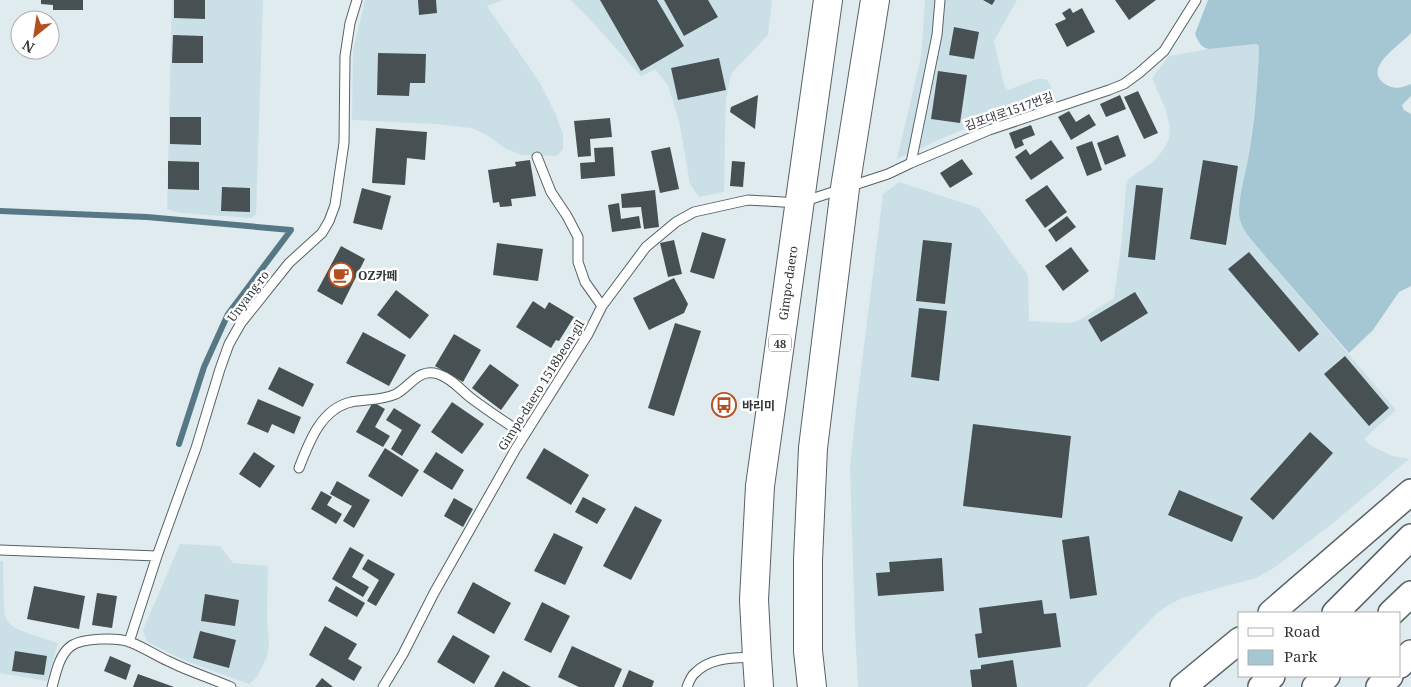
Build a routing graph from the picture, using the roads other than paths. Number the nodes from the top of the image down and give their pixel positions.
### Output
1 (357, 0) edge
2 (828, 0) edge
3 (875, 0) edge
4 (940, 0) edge
5 (1196, 0) edge
6 (537, 157) dead end
7 (911, 163) junction
8 (845, 188) junction
9 (799, 203) junction
10 (602, 306) junction
11 (524, 435) junction
12 (299, 468) dead end
13 (1411, 492) edge
14 (1411, 537) edge
15 (0, 550) edge
16 (157, 556) junction
17 (1411, 594) edge
18 (1272, 612) edge
19 (1336, 612) edge
20 (1392, 612) edge
21 (129, 642) junction
22 (1238, 642) edge
23 (1411, 653) edge
24 (757, 657) junction
25 (1401, 664) edge
26 (1271, 677) edge
27 (1326, 677) edge
28 (1389, 677) edge
29 (52, 687) edge
30 (231, 687) edge
31 (383, 687) edge
32 (687, 687) edge
33 (759, 687) edge
34 (812, 687) edge
35 (1183, 687) edge
36 (1261, 687) edge
37 (1315, 687) edge
38 (1379, 687) edge

1 - 16 lane, Unyang-ro
2 - 9 main road, Gimpo-daero / 48
3 - 8 main road
4 - 7 lane
5 - 7 lane, 김포대로1517번길
6 - 10 lane
7 - 8 lane, 김포대로1517번길
8 - 9 lane, 김포대로1517번길
8 - 34 main road
9 - 10 lane, Gimpo-daero 1518beon-gil
9 - 24 main road, Gimpo-daero / 48
10 - 11 lane, Gimpo-daero 1518beon-gil
11 - 12 lane
11 - 31 lane, Gimpo-daero 1518beon-gil
13 - 18 street
14 - 19 street
15 - 16 lane
16 - 21 lane, Unyang-ro
17 - 20 street
21 - 29 lane
21 - 30 lane
22 - 35 street
23 - 25 street
24 - 32 lane
24 - 33 main road, Gimpo-daero / 48
26 - 36 street
27 - 37 street
28 - 38 street

